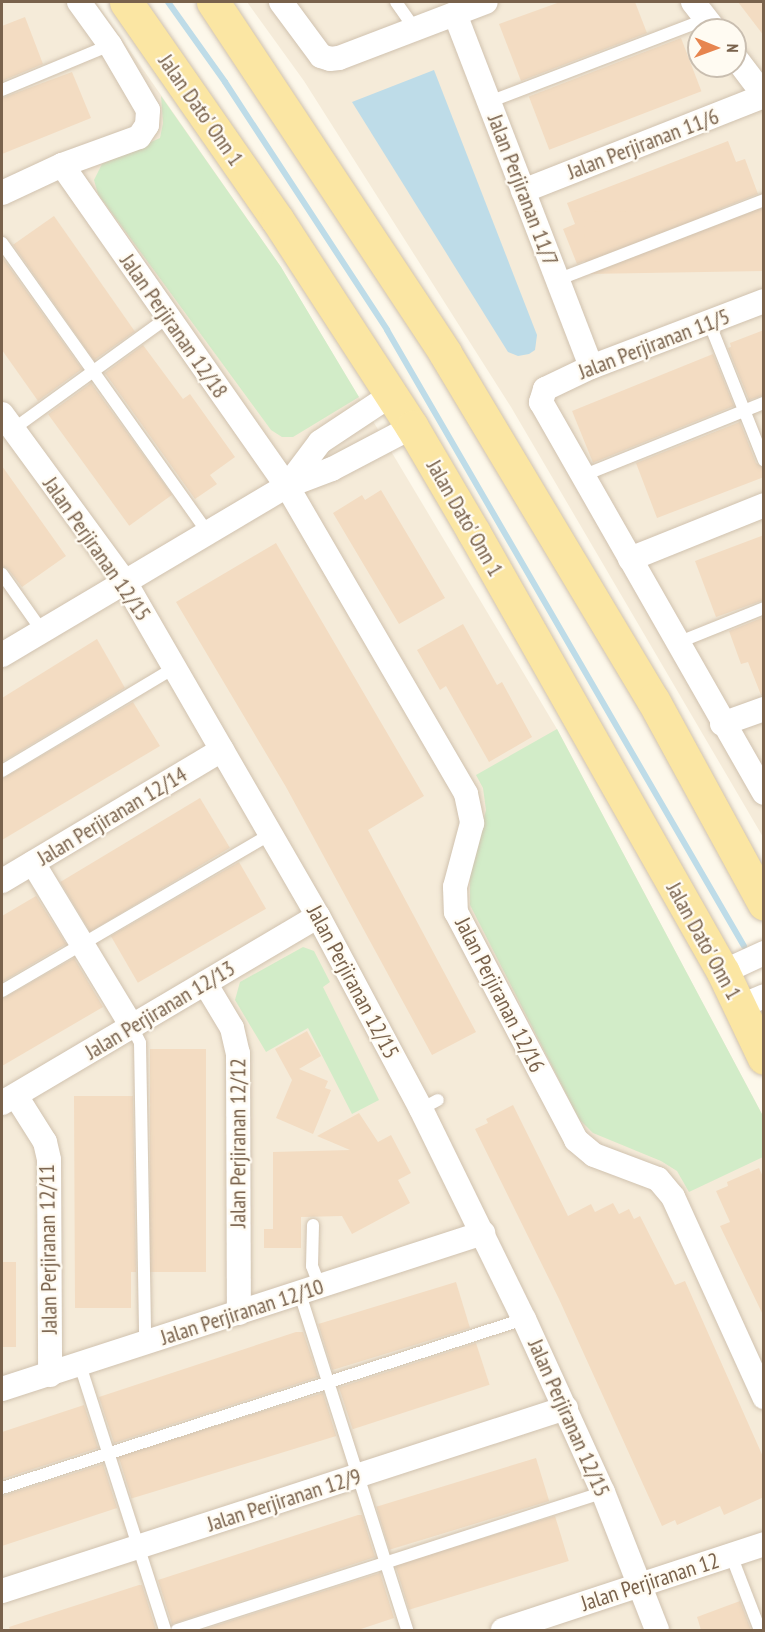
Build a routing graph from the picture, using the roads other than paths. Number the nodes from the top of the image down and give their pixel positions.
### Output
1 (79, 2) edge
2 (126, 2) edge
3 (213, 2) edge
4 (281, 2) edge
5 (396, 2) edge
6 (486, 2) edge
7 (455, 14) junction
8 (705, 17) edge
9 (414, 28) junction
10 (110, 45) junction
11 (747, 73) edge
12 (2, 90) edge
13 (764, 96) edge
14 (489, 102) junction
15 (62, 165) junction
16 (523, 191) junction
17 (2, 193) edge
18 (764, 200) edge
19 (2, 243) edge
20 (557, 280) junction
21 (764, 301) edge
22 (168, 317) junction
23 (709, 322) junction
24 (591, 367) junction
25 (93, 371) junction
26 (391, 395) junction
27 (764, 403) edge
28 (743, 411) junction
29 (7, 422) edge
30 (412, 427) junction
31 (764, 460) edge
32 (582, 476) junction
33 (287, 486) junction
34 (764, 506) edge
35 (208, 533) junction
36 (630, 559) junction
37 (2, 574) edge
38 (125, 582) junction
39 (764, 608) edge
40 (42, 631) junction
41 (677, 643) junction
42 (2, 655) edge
43 (174, 668) junction
44 (764, 709) edge
45 (722, 724) junction
46 (222, 750) junction
47 (2, 771) edge
48 (764, 793) edge
49 (271, 834) junction
50 (33, 863) junction
51 (2, 881) edge
52 (764, 904) edge
53 (318, 916) junction
54 (82, 944) junction
55 (764, 953) edge
56 (723, 972) junction
57 (205, 983) junction
58 (2, 991) edge
59 (752, 1001) edge
60 (131, 1026) junction
61 (764, 1058) edge
62 (9, 1100) edge
63 (313, 1225) dead end
64 (483, 1233) junction
65 (310, 1291) junction
66 (239, 1313) junction
67 (524, 1319) junction
68 (146, 1342) junction
69 (80, 1365) junction
70 (50, 1375) junction
71 (328, 1383) junction
72 (2, 1389) edge
73 (764, 1397) edge
74 (566, 1408) junction
75 (108, 1454) junction
76 (358, 1476) junction
77 (2, 1488) edge
78 (603, 1492) junction
79 (764, 1544) edge
80 (138, 1547) junction
81 (731, 1556) junction
82 (385, 1563) junction
83 (640, 1586) junction
84 (2, 1591) edge
85 (165, 1630) edge
86 (177, 1630) edge
87 (407, 1630) edge
88 (503, 1630) edge
89 (657, 1630) edge
90 (760, 1630) edge

1 - 10 street
2 - 26 main road, Jalan Dato' Onn 1
3 - 52 main road
4 - 9 street
5 - 9 lane
6 - 7 street
7 - 9 street
7 - 14 street, Jalan Perjiranan 11/7
8 - 14 lane
10 - 12 lane
10 - 15 street
11 - 13 street
13 - 16 street, Jalan Perjiranan 11/6
14 - 16 street, Jalan Perjiranan 11/7
15 - 17 street
15 - 22 street, Jalan Perjiranan 12/18
16 - 20 street, Jalan Perjiranan 11/7
18 - 20 lane
19 - 25 lane
20 - 24 street, Jalan Perjiranan 11/7
21 - 23 street, Jalan Perjiranan 11/5
22 - 25 lane
22 - 33 street, Jalan Perjiranan 12/18
23 - 24 street, Jalan Perjiranan 11/5
23 - 28 lane
24 - 32 street, Jalan Perjiranan 11/5
25 - 29 lane
25 - 35 lane
26 - 30 main road, Jalan Dato' Onn 1
26 - 33 street
27 - 28 lane
28 - 31 lane
28 - 32 lane
29 - 38 street, Jalan Perjiranan 12/15
30 - 33 street
30 - 56 main road, Jalan Dato' Onn 1
32 - 36 street
33 - 35 street
33 - 73 street, Jalan Perjiranan 12/16
34 - 36 street
35 - 38 street
36 - 41 street
37 - 40 lane
38 - 40 street
38 - 43 street, Jalan Perjiranan 12/15
39 - 41 lane
40 - 42 street
41 - 45 street
43 - 46 street, Jalan Perjiranan 12/15
43 - 47 lane
44 - 45 street
45 - 48 street
46 - 49 street, Jalan Perjiranan 12/15
46 - 50 street, Jalan Perjiranan 12/14
49 - 53 street, Jalan Perjiranan 12/15
49 - 54 lane
50 - 51 street, Jalan Perjiranan 12/14
50 - 54 street
53 - 57 street, Jalan Perjiranan 12/13
53 - 64 street, Jalan Perjiranan 12/15
54 - 58 lane
54 - 60 street
55 - 56 street
56 - 59 main road, Jalan Dato' Onn 1
57 - 60 street, Jalan Perjiranan 12/13
57 - 66 street, Jalan Perjiranan 12/12
59 - 61 main road, Jalan Dato' Onn 1
60 - 62 street, Jalan Perjiranan 12/13
60 - 68 lane
62 - 70 street, Jalan Perjiranan 12/11
63 - 65 lane
64 - 65 street, Jalan Perjiranan 12/10
64 - 67 street, Jalan Perjiranan 12/15
65 - 66 street, Jalan Perjiranan 12/10
65 - 71 lane
66 - 68 street, Jalan Perjiranan 12/10
67 - 71 lane
67 - 74 street, Jalan Perjiranan 12/15
68 - 69 street, Jalan Perjiranan 12/10
69 - 70 street, Jalan Perjiranan 12/10
69 - 75 lane
70 - 72 street, Jalan Perjiranan 12/10
71 - 75 lane
71 - 76 lane
74 - 76 street, Jalan Perjiranan 12/9
74 - 78 street, Jalan Perjiranan 12/15
75 - 77 lane
75 - 80 lane
76 - 80 street, Jalan Perjiranan 12/9
76 - 82 lane
78 - 82 lane
78 - 83 street, Jalan Perjiranan 12/15
79 - 81 street, Jalan Perjiranan 12
80 - 84 street, Jalan Perjiranan 12/9
80 - 85 lane
81 - 83 street, Jalan Perjiranan 12
81 - 90 lane
82 - 86 lane
82 - 87 lane
83 - 88 street, Jalan Perjiranan 12
83 - 89 street, Jalan Perjiranan 12/15

